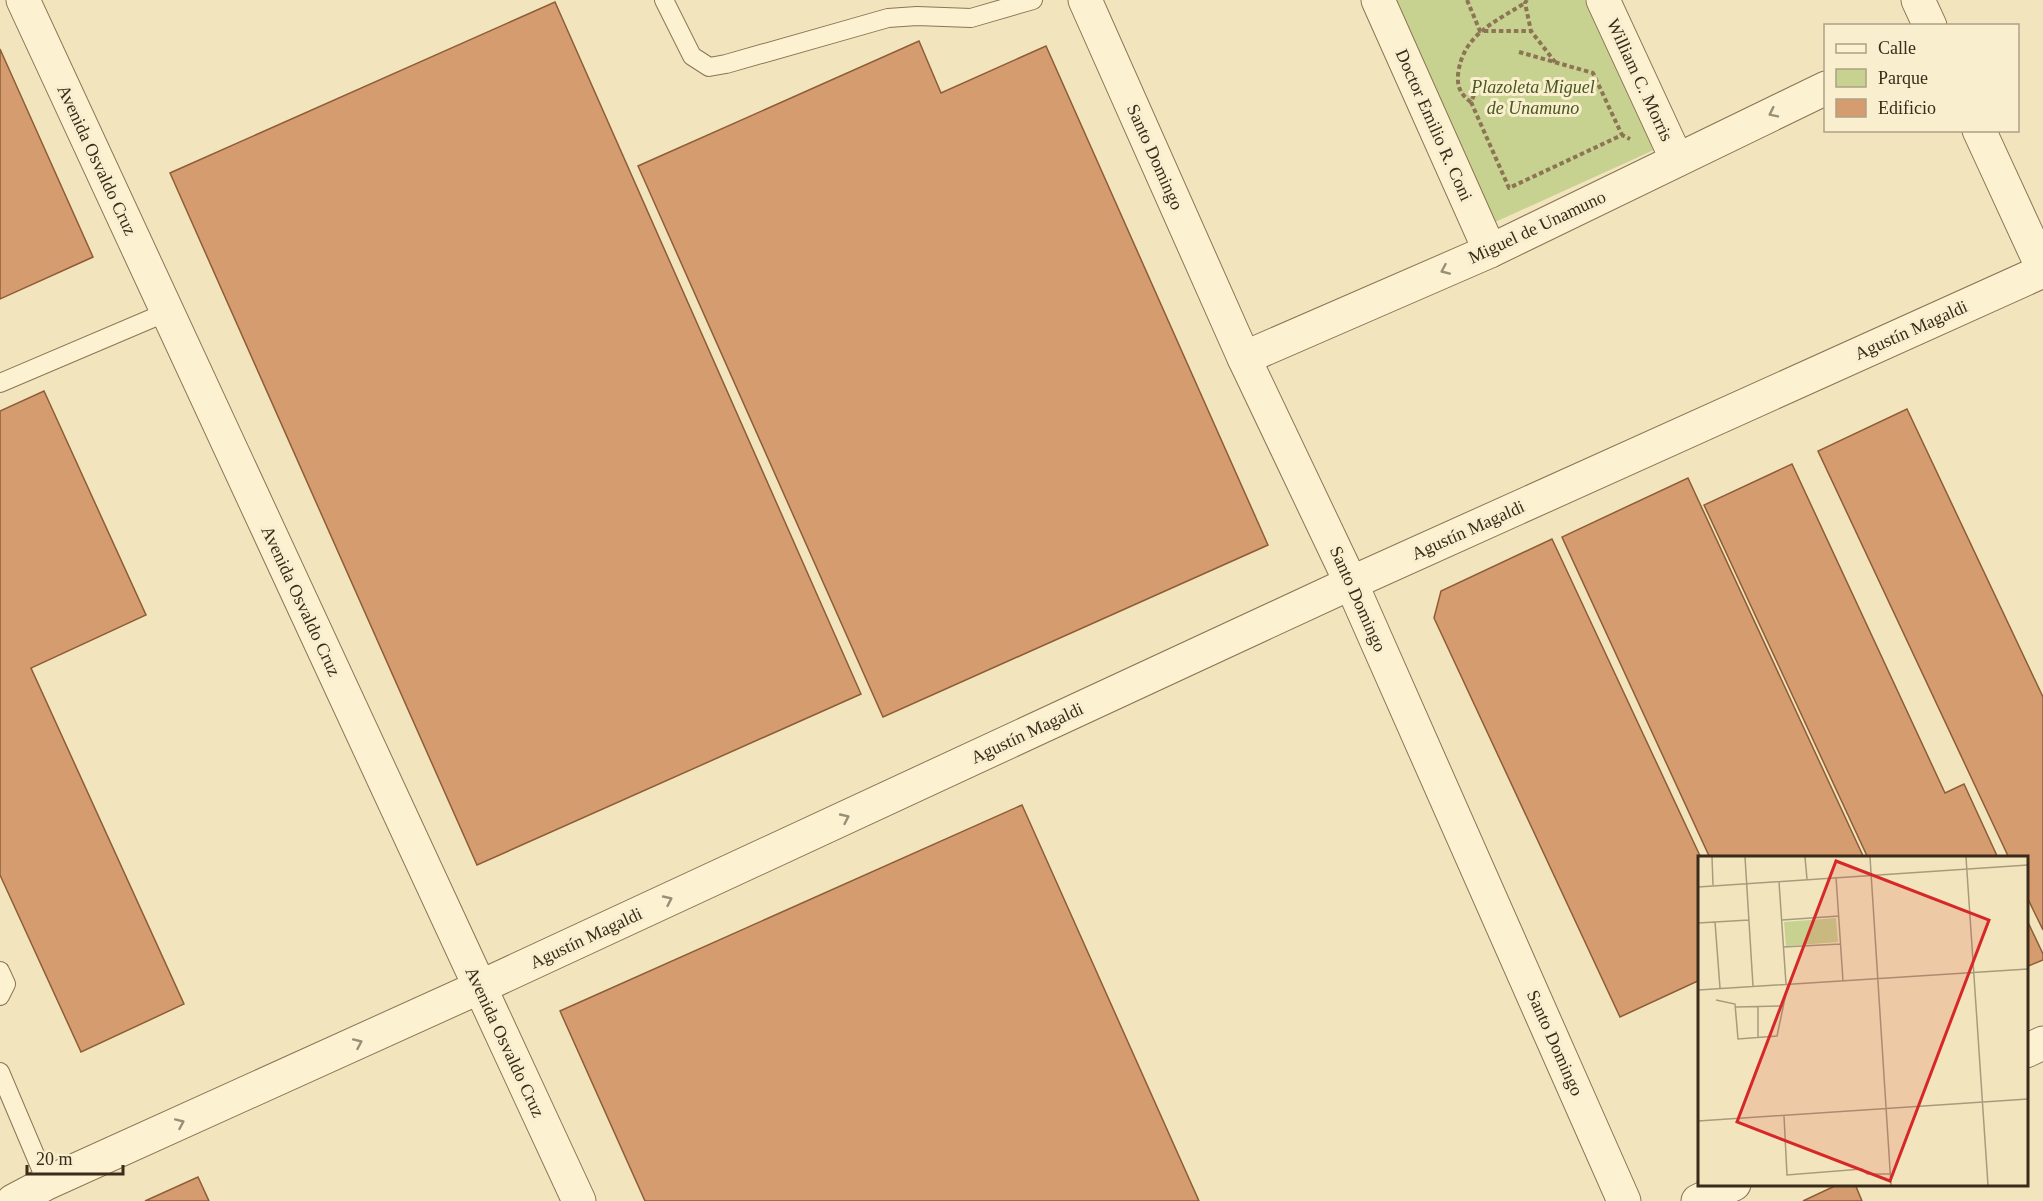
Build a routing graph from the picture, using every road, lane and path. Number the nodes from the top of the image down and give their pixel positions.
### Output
1 (23, 0) edge
2 (664, 0) edge
3 (1033, 0) edge
4 (1085, 0) edge
5 (1378, 0) edge
6 (1467, 0) edge
7 (1603, 0) edge
8 (1918, 0) edge
9 (1526, 1) edge
10 (914, 8) edge
11 (1929, 24) edge
12 (1480, 31) junction
13 (1531, 31) junction
14 (1519, 52) dead end
15 (1556, 62) junction
16 (1824, 89) edge
17 (1474, 94) dead end
18 (1471, 102) junction
19 (1980, 132) edge
20 (1622, 135) junction
21 (1632, 140) dead end
22 (1677, 160) junction
23 (1490, 250) junction
24 (2043, 270) edge
25 (167, 312) junction
26 (1244, 358) junction
27 (0, 383) edge
28 (1351, 582) junction
29 (0, 971) edge
30 (480, 987) junction
31 (0, 996) edge
32 (2043, 1043) edge
33 (2028, 1050) edge
34 (0, 1072) edge
35 (47, 1183) junction
36 (1732, 1186) edge
37 (13, 1201) edge
38 (579, 1201) edge
39 (1624, 1201) edge
40 (1698, 1201) edge

1 - 25 street, Avenida Osvaldo Cruz
2 - 10 lane
3 - 10 lane
4 - 26 street, Santo Domingo
5 - 23 street, Doctor Emilio R. Coni
6 - 12 path
7 - 22 street, William C. Morris
8 - 11 street
9 - 12 path
9 - 13 path
12 - 13 path
12 - 18 path
13 - 15 path
14 - 15 path
15 - 20 path
16 -> 22 street, Miguel de Unamuno
17 - 18 path
18 - 20 path
19 - 24 street
20 - 21 path
22 - 23 street, Miguel de Unamuno
23 -> 26 street, Miguel de Unamuno
24 - 28 street, Agustín Magaldi
25 - 27 lane
25 - 30 street, Avenida Osvaldo Cruz
26 - 28 street, Santo Domingo
30 -> 28 street, Agustín Magaldi
28 - 39 street, Santo Domingo
29 - 31 lane
35 -> 30 street, Agustín Magaldi
30 - 38 street, Avenida Osvaldo Cruz
32 - 33 street
34 - 35 lane
35 - 37 street, Agustín Magaldi
36 - 40 street

